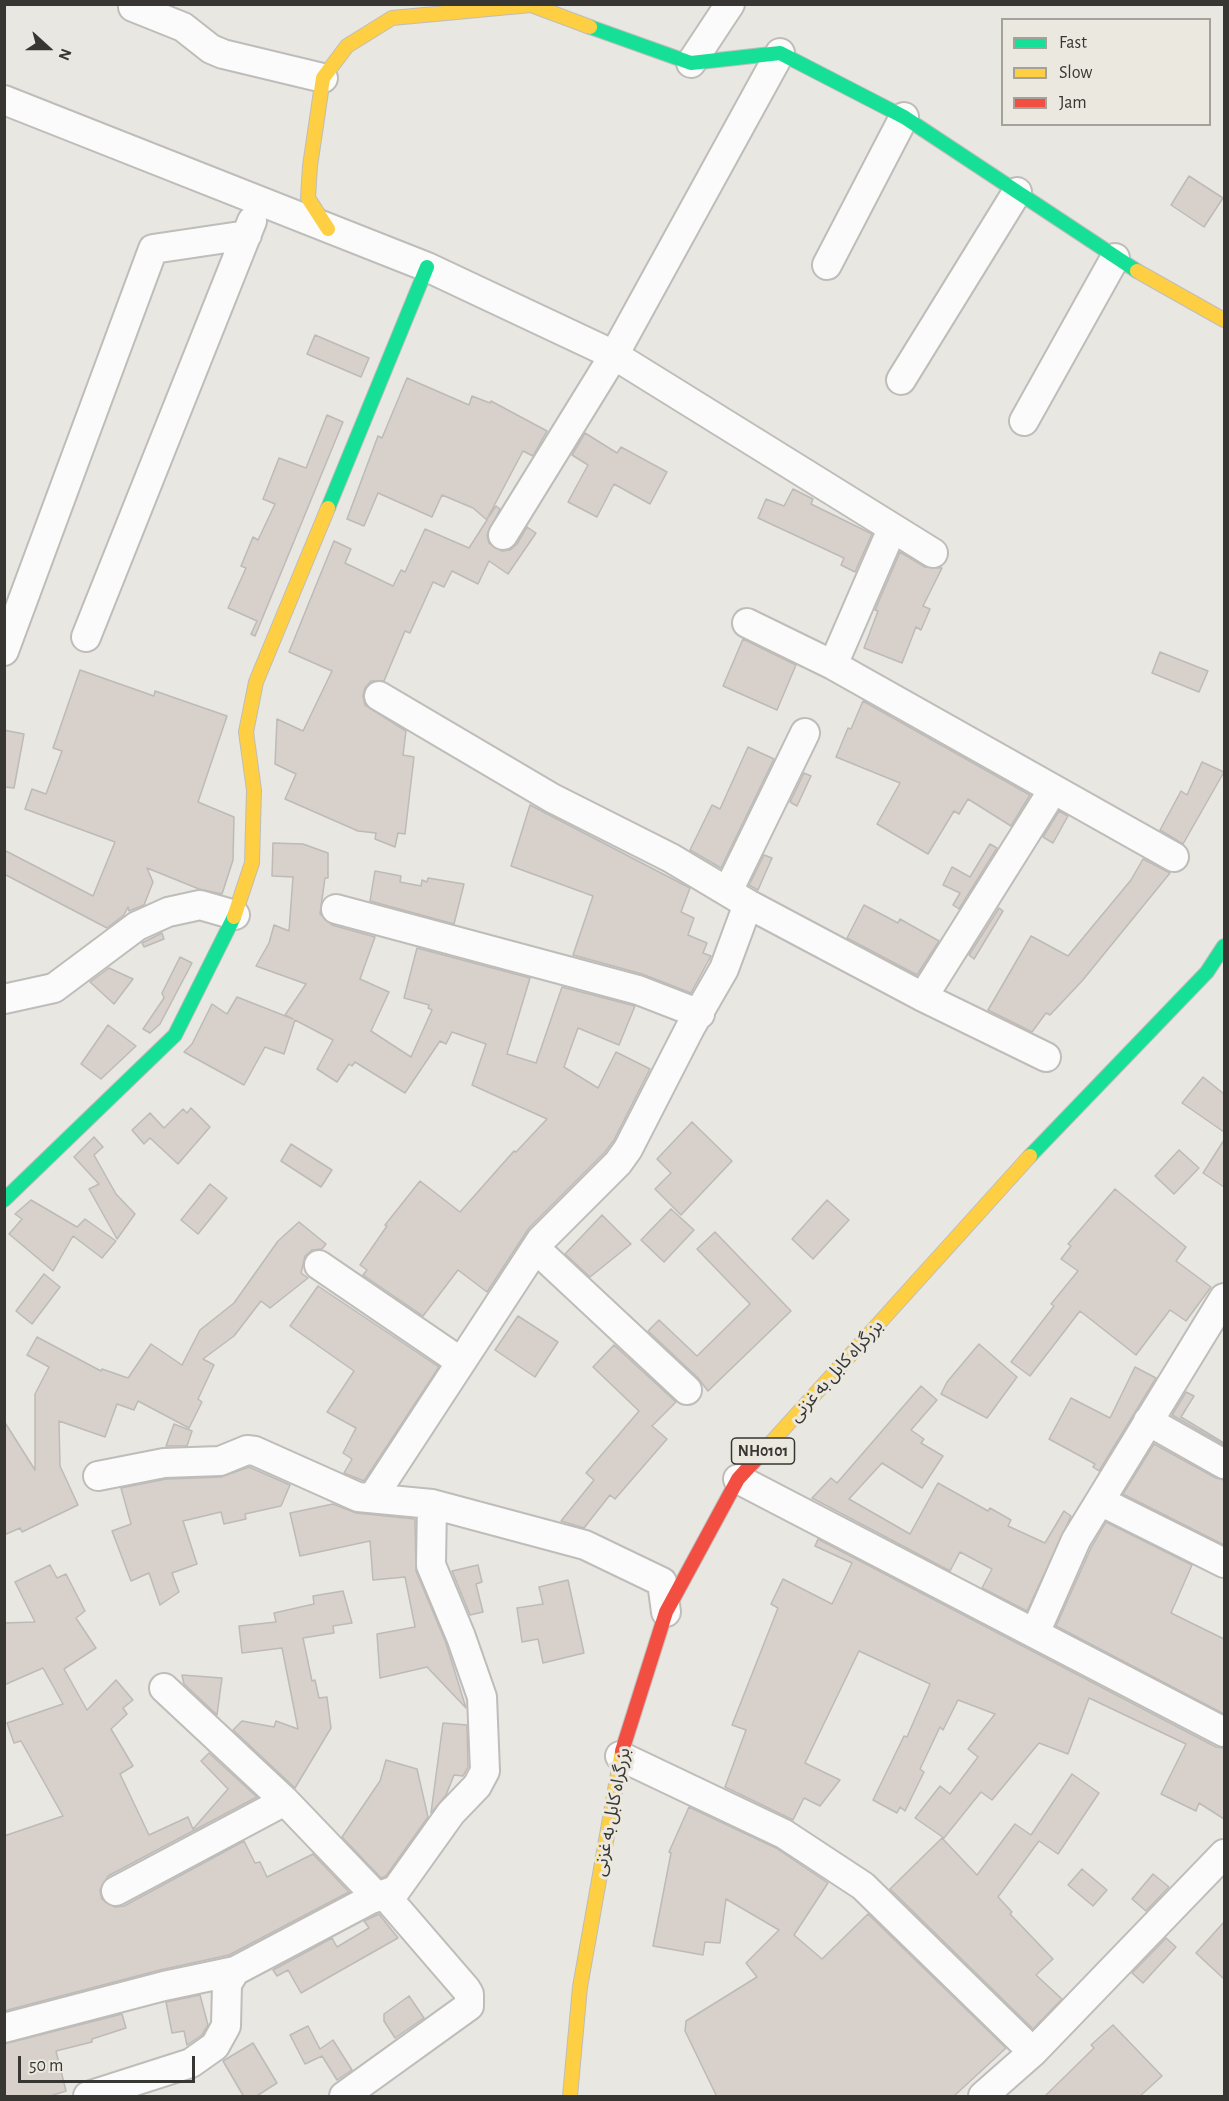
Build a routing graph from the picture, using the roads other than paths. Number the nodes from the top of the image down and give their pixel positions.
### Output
1 (730, 4) edge
2 (531, 5) edge
3 (133, 7) dead end
4 (780, 54) junction
5 (691, 63) junction
6 (323, 78) junction
7 (4, 100) edge
8 (904, 117) junction
9 (1017, 192) junction
10 (260, 202) junction
11 (328, 229) junction
12 (247, 235) junction
13 (1115, 258) junction
14 (827, 265) dead end
15 (427, 267) junction
16 (1224, 320) edge
17 (614, 356) junction
18 (901, 380) dead end
19 (1024, 421) dead end
20 (892, 529) junction
21 (503, 535) dead end
22 (933, 553) dead end
23 (747, 623) dead end
24 (86, 637) dead end
25 (4, 651) edge
26 (834, 664) junction
27 (379, 696) dead end
28 (805, 733) dead end
29 (1053, 790) junction
30 (1174, 857) dead end
31 (738, 897) junction
32 (336, 909) dead end
33 (235, 915) junction
34 (1224, 946) edge
35 (923, 997) junction
36 (4, 999) edge
37 (699, 1014) junction
38 (1046, 1057) dead end
39 (4, 1200) edge
40 (536, 1249) junction
41 (319, 1265) dead end
42 (1224, 1298) edge
43 (461, 1362) junction
44 (687, 1390) dead end
45 (1148, 1421) junction
46 (1224, 1464) edge
47 (98, 1476) dead end
48 (738, 1479) junction
49 (373, 1497) junction
50 (1100, 1500) junction
51 (432, 1504) junction
52 (1224, 1563) edge
53 (666, 1612) junction
54 (1035, 1633) junction
55 (164, 1688) dead end
56 (1224, 1732) edge
57 (620, 1756) junction
58 (285, 1801) junction
59 (1224, 1854) edge
60 (116, 1891) dead end
61 (381, 1896) junction
62 (235, 1971) junction
63 (4, 2028) edge
64 (1033, 2052) junction
65 (88, 2097) edge
66 (344, 2097) edge
67 (570, 2097) edge
68 (983, 2097) edge

1 - 5 street
2 - 5 main road
2 - 6 main road
3 - 6 street
4 - 5 main road
4 - 8 main road
4 - 17 street
6 - 11 main road
7 - 10 street
8 - 9 main road
8 - 14 street
9 - 13 main road
9 - 18 street
10 - 11 street
10 - 12 street
11 - 15 street
12 - 24 street
12 - 25 street
13 - 16 main road
13 - 19 street
15 - 17 street
15 - 33 main road
17 - 20 street
17 - 21 street
20 - 22 street
20 - 26 street
23 - 26 street
26 - 29 street
27 - 31 street
28 - 31 street
29 - 30 street
29 - 35 street
31 - 35 street
31 - 37 street
32 - 37 street
33 - 36 street
33 - 39 main road
34 - 48 main road, بزرگراه کابل به غزنی / NH0101
35 - 38 street
37 - 40 street
40 - 43 street
40 - 44 street
41 - 43 street
42 - 45 street
43 - 49 street
45 - 46 street
45 - 50 street
47 - 49 street
48 - 53 main road, بزرگراه کابل به غزنی / NH0101
48 - 54 street
49 - 51 street
50 - 52 street
50 - 54 street
51 - 53 street
51 - 61 street
53 - 57 main road, بزرگراه کابل به غزنی / NH0101
54 - 56 street
55 - 58 street
57 - 64 street
57 - 67 main road, بزرگراه کابل به غزنی / NH0101
58 - 60 street
58 - 61 street
59 - 64 street
61 - 62 street
61 - 66 street
62 - 63 street
62 - 65 street
64 - 68 street

